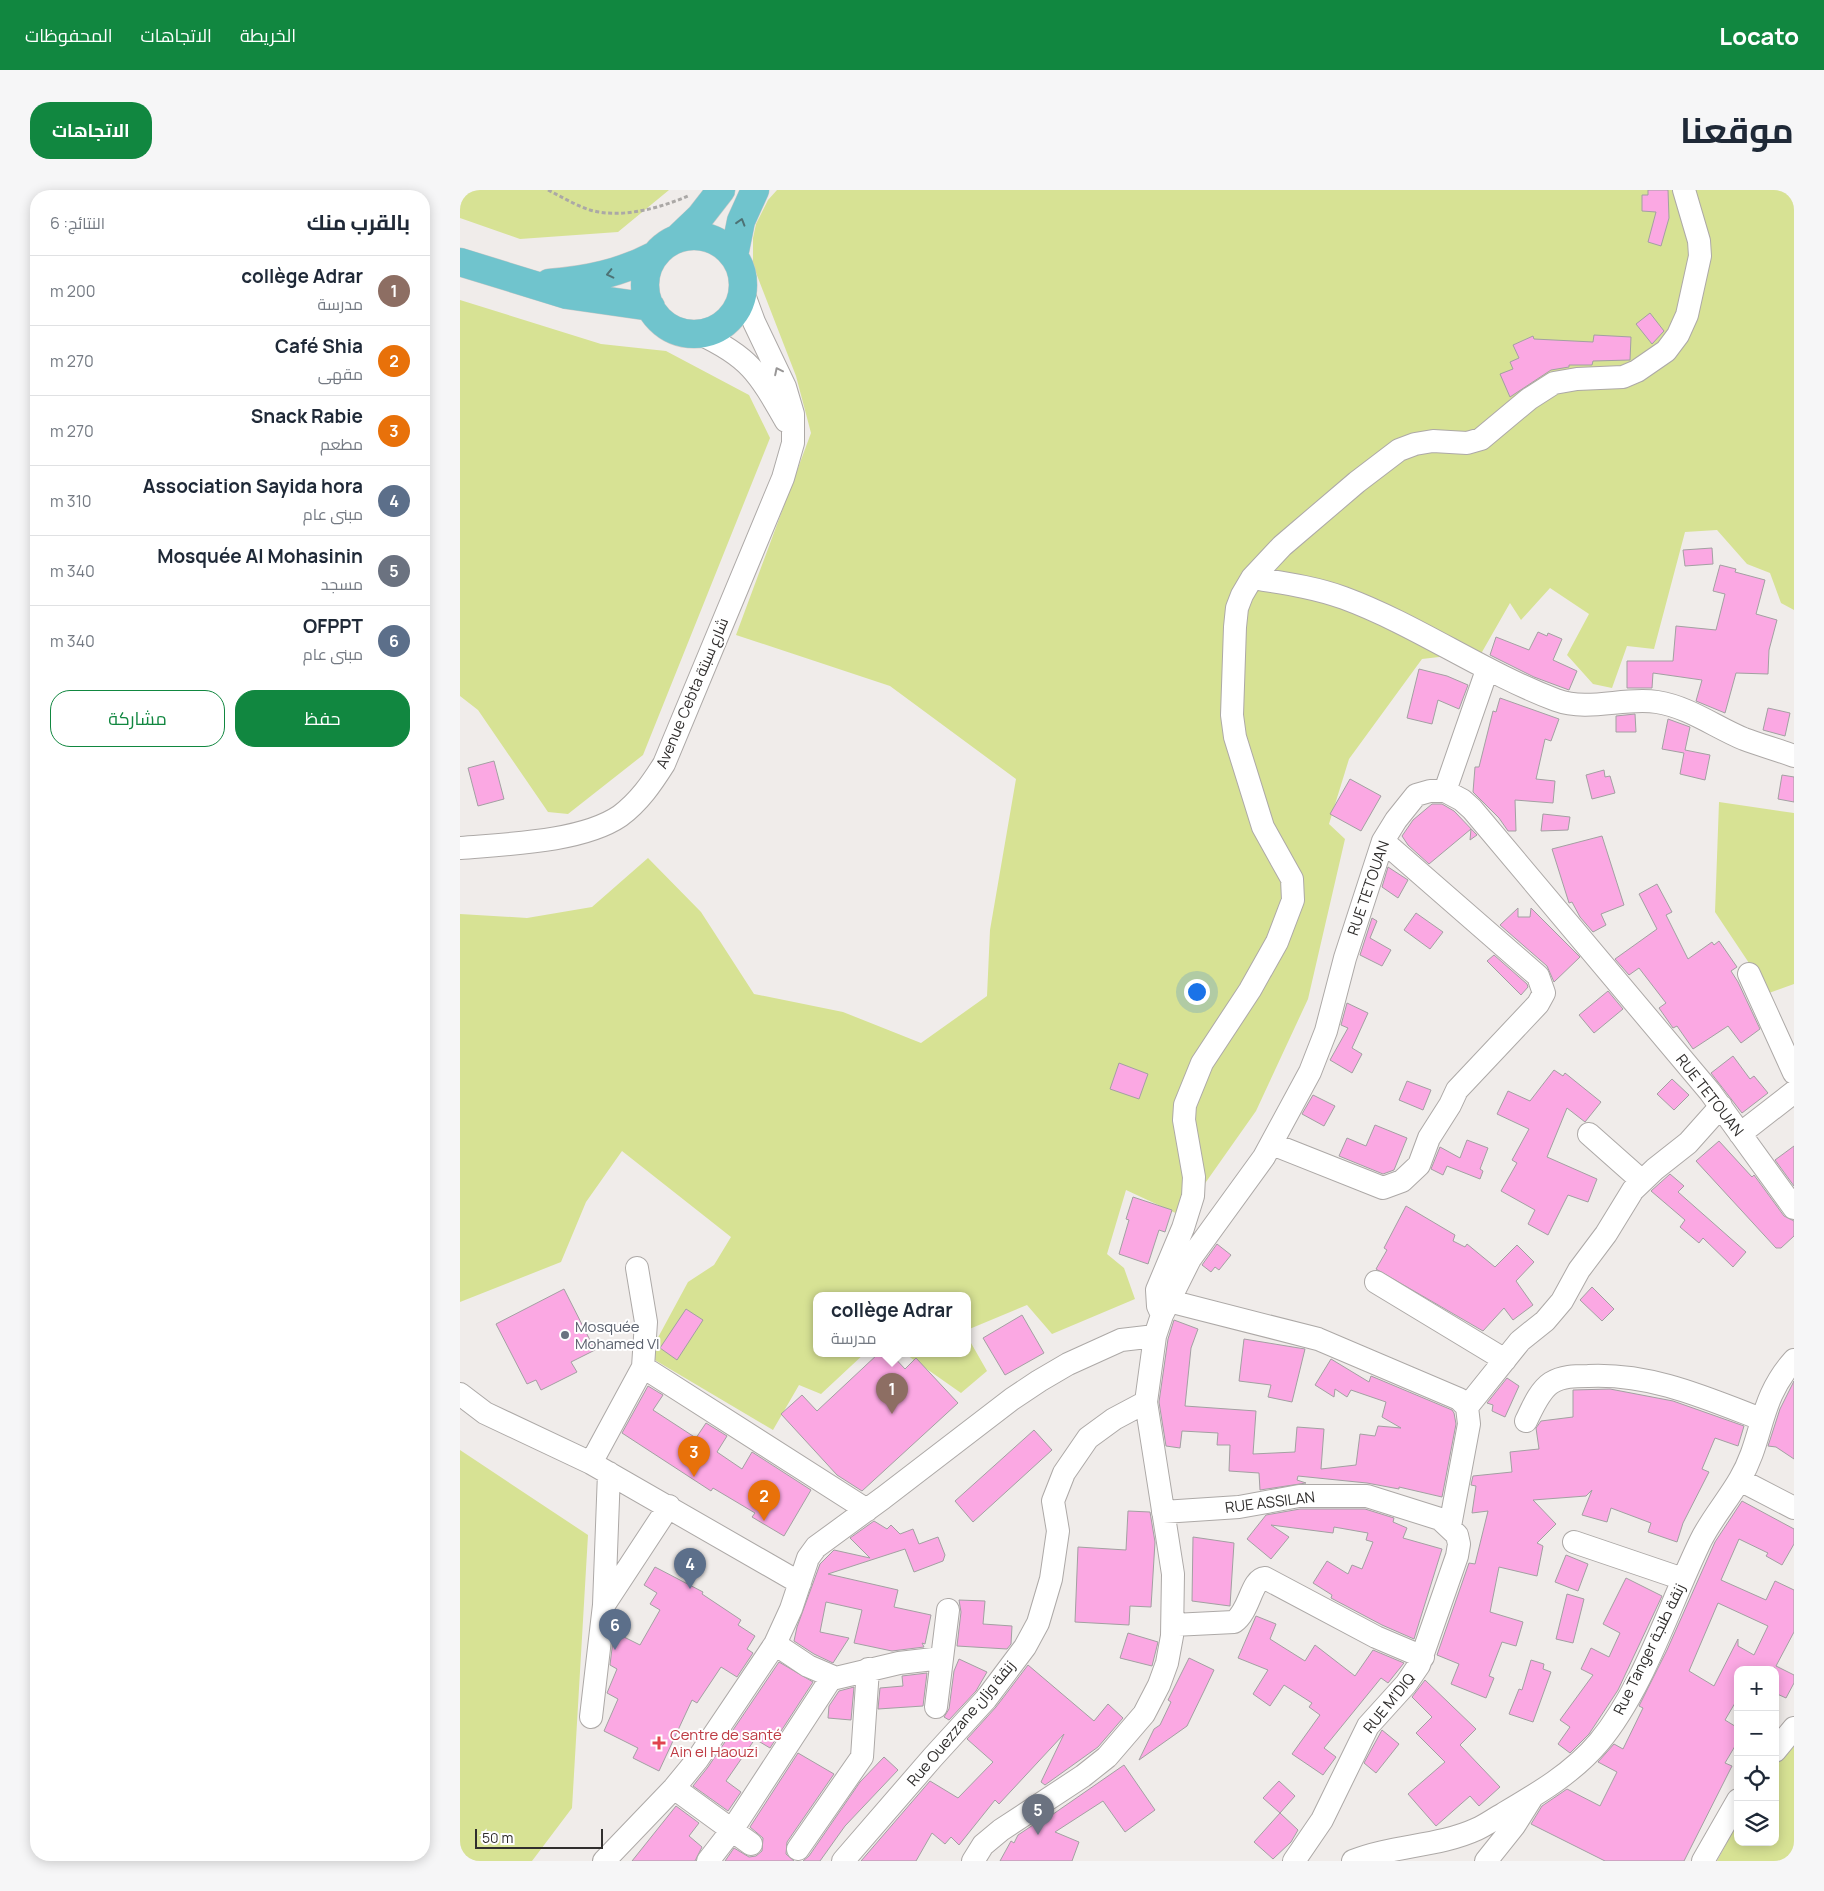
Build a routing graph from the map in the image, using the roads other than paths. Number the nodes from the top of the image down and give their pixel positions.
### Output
1 (720, 190) edge
2 (755, 190) edge
3 (1684, 190) edge
4 (678, 238) junction
5 (655, 255) junction
6 (734, 256) junction
7 (460, 262) edge
8 (537, 284) junction
9 (743, 292) junction
10 (650, 308) junction
11 (700, 334) junction
12 (794, 435) junction
13 (1252, 578) junction
14 (1487, 670) junction
15 (1794, 756) edge
16 (1445, 792) junction
17 (1383, 841) junction
18 (460, 848) edge
19 (1749, 974) dead end
20 (1794, 1073) edge
21 (1794, 1092) edge
22 (1720, 1106) junction
23 (1589, 1134) dead end
24 (1740, 1134) junction
25 (1272, 1144) junction
26 (1642, 1181) junction
27 (1794, 1208) edge
28 (637, 1268) dead end
29 (1376, 1282) dead end
30 (1166, 1308) junction
31 (1155, 1336) junction
32 (1504, 1360) junction
33 (1794, 1360) edge
34 (643, 1368) junction
35 (463, 1402) edge
36 (1146, 1402) junction
37 (1468, 1407) junction
38 (1761, 1419) junction
39 (1526, 1422) dead end
40 (600, 1468) junction
41 (1740, 1480) junction
42 (669, 1506) junction
43 (1794, 1508) edge
44 (867, 1510) junction
45 (1163, 1512) junction
46 (1442, 1521) junction
47 (1574, 1542) dead end
48 (1683, 1579) junction
49 (800, 1583) junction
50 (604, 1605) junction
51 (948, 1610) dead end
52 (1173, 1625) junction
53 (775, 1644) junction
54 (1423, 1657) junction
55 (942, 1658) junction
56 (868, 1669) junction
57 (832, 1677) junction
58 (936, 1707) dead end
59 (591, 1717) dead end
60 (1794, 1728) edge
61 (1779, 1746) edge
62 (674, 1788) junction
63 (1531, 1798) junction
64 (1737, 1801) edge
65 (732, 1830) junction
66 (751, 1844) dead end
67 (798, 1849) dead end
68 (604, 1861) edge
69 (708, 1861) edge
70 (843, 1861) edge
71 (973, 1861) edge
72 (1294, 1861) edge
73 (1353, 1861) edge
74 (1486, 1861) edge
75 (1702, 1861) edge

1 - 4 main road
6 -> 2 main road
3 - 13 street
4 - 5 main road
4 - 6 main road
5 -> 8 main road
5 - 10 main road
6 - 9 main road
7 - 8 main road
8 - 10 main road
9 - 11 main road
12 -> 9 street, Avenue Cebta شارع سبتة
10 - 11 main road
11 - 12 street
12 - 18 street, Avenue Cebta شارع سبتة
13 - 14 street
13 - 30 street
14 - 15 street
14 - 16 street
16 - 17 street, RUE TETOUAN
16 - 22 street, RUE TETOUAN
17 - 25 street, RUE TETOUAN
17 - 25 street
19 - 20 street
21 - 24 street
22 - 24 street, RUE TETOUAN
22 - 26 street
23 - 26 street
24 - 27 street, RUE TETOUAN
25 - 30 street, RUE TETOUAN
26 - 32 street
28 - 34 street
29 - 32 street
30 - 31 street, RUE TETOUAN
30 - 37 street
31 - 36 street, RUE TETOUAN
31 - 44 street
32 - 37 street
33 - 38 street, Rue Tanger زنقة طنجة
34 - 40 street
34 - 44 street
35 - 40 street
36 - 45 street, RUE TETOUAN
36 - 70 street, Rue Ouezzane زنقة وزان
37 - 46 street
38 - 39 street
38 - 41 street, Rue Tanger زنقة طنجة
40 - 42 street
40 - 50 street
41 - 43 street
41 - 48 street, Rue Tanger زنقة طنجة
42 - 49 street
42 - 50 street
44 - 49 street
45 - 46 street, RUE ASSILAN
45 - 52 street, RUE TETOUAN
46 - 54 street, RUE M'DIQ
47 - 48 street
48 - 63 street, Rue Tanger زنقة طنجة
49 - 53 street
50 - 59 street
51 - 55 street
52 - 54 street
52 - 71 street, RUE TETOUAN
53 - 57 street
53 - 62 street
54 - 72 street, RUE M'DIQ
55 - 56 street
55 - 58 street
56 - 57 street
56 - 67 street
57 - 65 street
60 - 61 street
62 - 65 street
62 - 68 street
63 - 73 street, Rue Tanger زنقة طنجة
63 - 74 street
64 - 75 street
65 - 66 street
65 - 69 street

